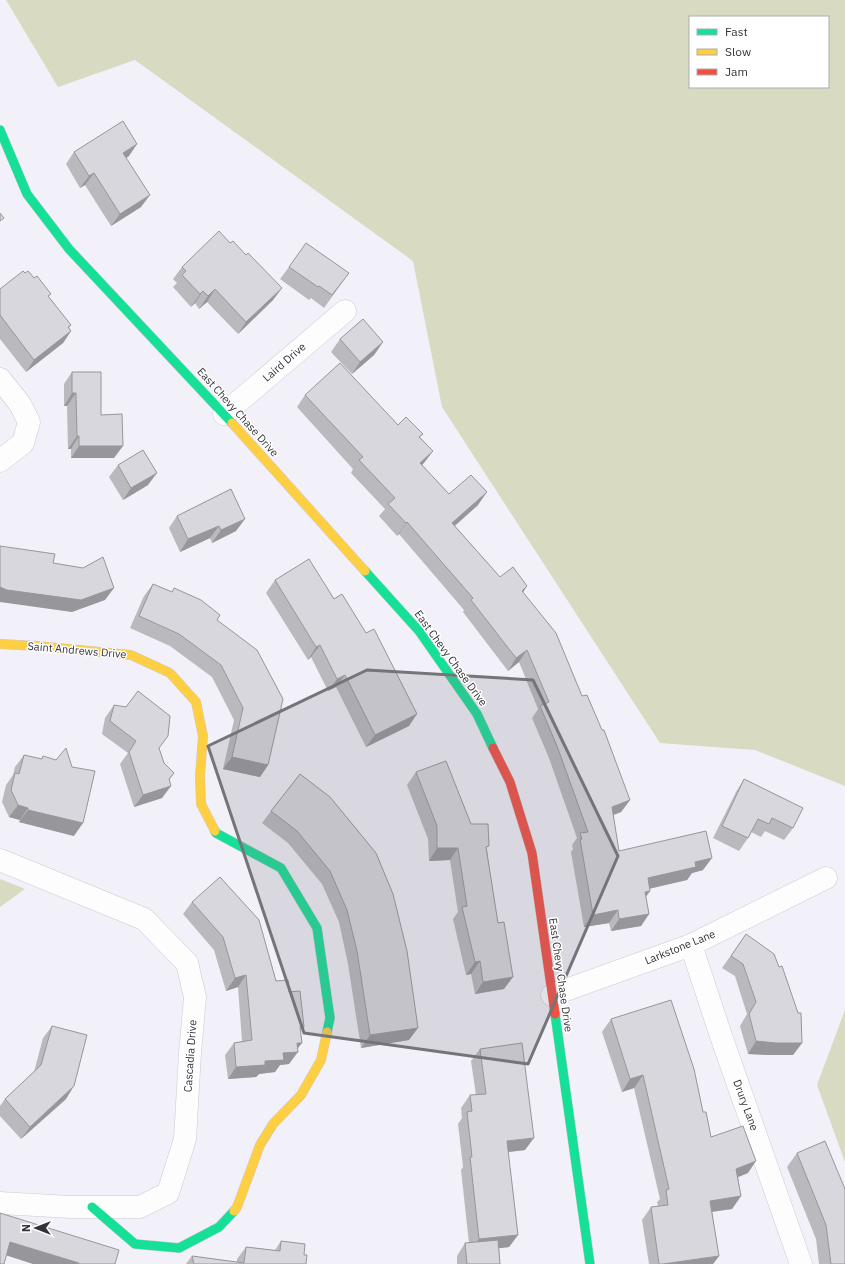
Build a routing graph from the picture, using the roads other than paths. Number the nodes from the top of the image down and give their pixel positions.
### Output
1 (0, 130) edge
2 (345, 311) dead end
3 (0, 379) edge
4 (224, 414) junction
5 (0, 461) edge
6 (0, 644) edge
7 (0, 860) edge
8 (826, 878) dead end
9 (691, 945) junction
10 (552, 995) junction
11 (0, 1203) edge
12 (92, 1207) junction
13 (590, 1264) edge
14 (801, 1264) edge

1 - 4 main road, East Chevy Chase Drive
2 - 4 street, Laird Drive
3 - 5 street
4 - 10 main road, East Chevy Chase Drive
6 - 12 main road, Saint Andrews Drive
7 - 12 street, Cascadia Drive
8 - 9 street, Larkstone Lane
9 - 10 street, Larkstone Lane
9 - 14 street, Drury Lane
10 - 13 main road, East Chevy Chase Drive
11 - 12 street, Cascadia Drive

